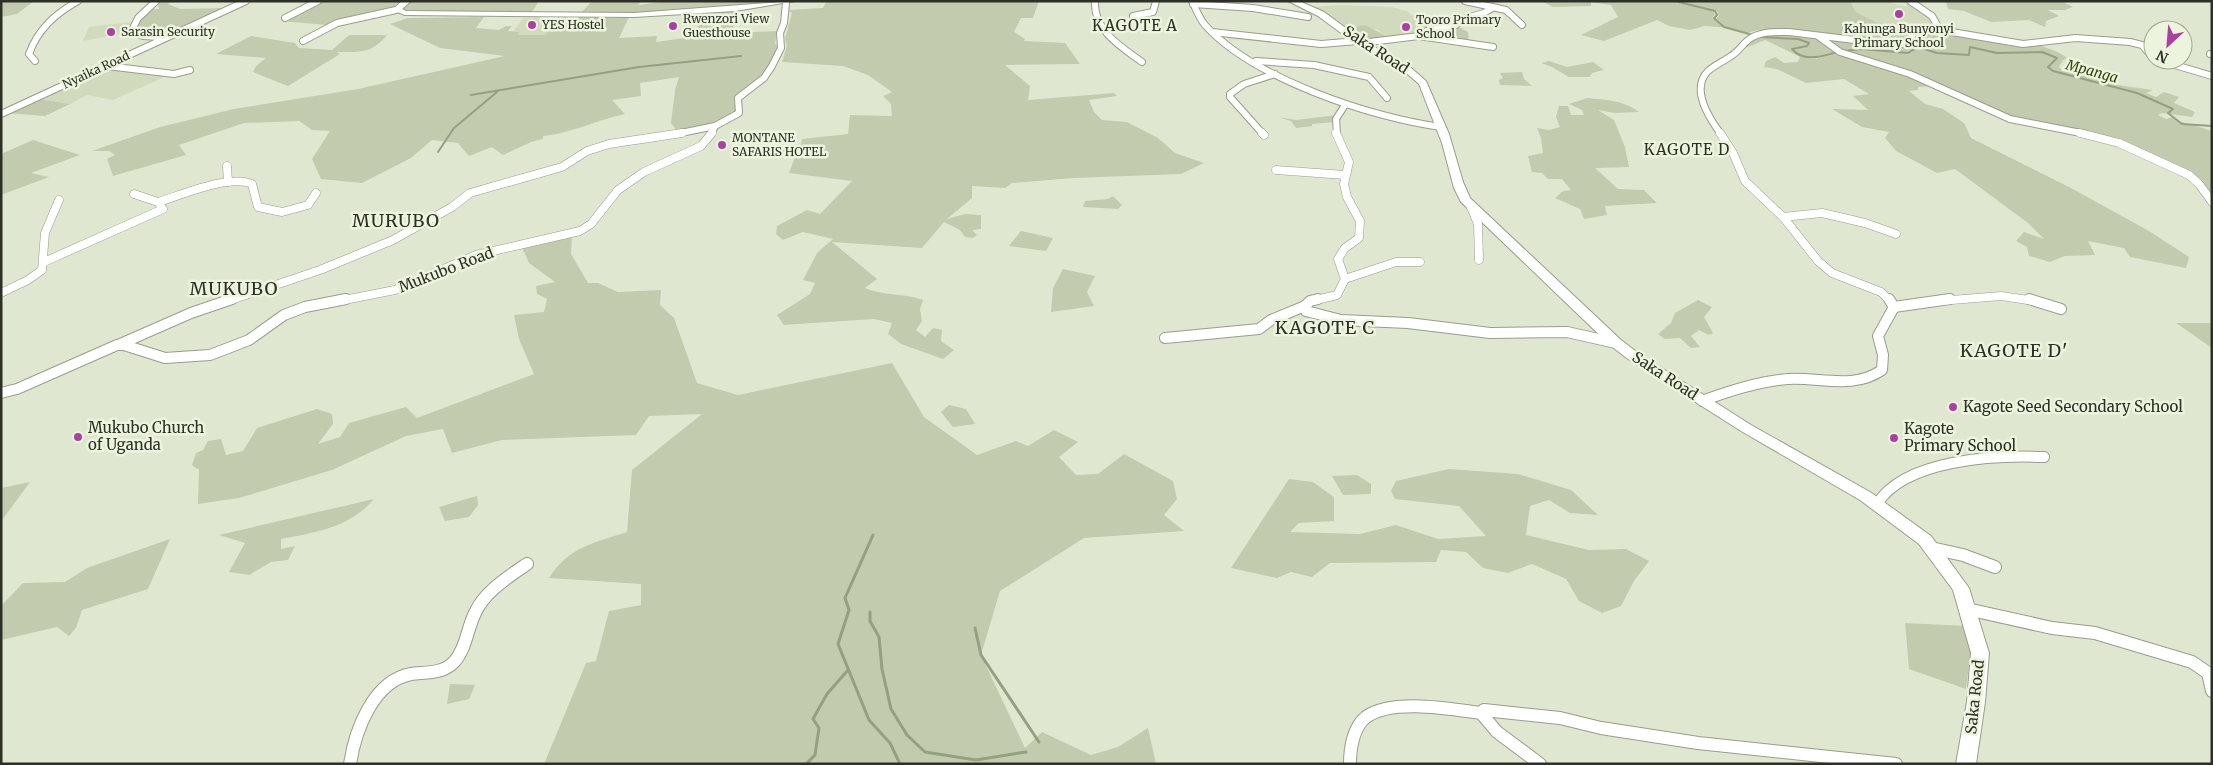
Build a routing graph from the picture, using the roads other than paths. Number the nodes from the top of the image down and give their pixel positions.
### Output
1 (78, 1) edge
2 (156, 1) edge
3 (246, 1) edge
4 (318, 1) edge
5 (407, 1) edge
6 (1095, 1) edge
7 (1156, 1) edge
8 (1292, 1) edge
9 (1465, 1) edge
10 (1910, 1) edge
11 (789, 2) edge
12 (1192, 3) edge
13 (1492, 8) junction
14 (396, 10) junction
15 (1133, 16) dead end
16 (1308, 17) dead end
17 (285, 18) dead end
18 (1522, 24) dead end
19 (1940, 30) junction
20 (1212, 32) junction
21 (1818, 35) junction
22 (1419, 36) junction
23 (164, 37) junction
24 (303, 41) dead end
25 (1359, 42) junction
26 (2139, 44) junction
27 (2143, 44) edge
28 (1493, 47) dead end
29 (2143, 48) edge
30 (35, 61) dead end
31 (1252, 61) junction
32 (1142, 62) dead end
33 (106, 66) junction
34 (190, 70) dead end
35 (2192, 70) edge
36 (1275, 74) junction
37 (2212, 76) edge
38 (1387, 98) dead end
39 (1345, 105) junction
40 (2, 114) edge
41 (715, 126) junction
42 (1441, 127) junction
43 (1264, 134) dead end
44 (227, 166) dead end
45 (1276, 170) dead end
46 (1345, 175) junction
47 (228, 182) junction
48 (316, 193) dead end
49 (134, 194) dead end
50 (60, 200) dead end
51 (158, 202) junction
52 (2212, 202) edge
53 (1470, 205) junction
54 (1783, 216) junction
55 (1896, 234) dead end
56 (1479, 260) dead end
57 (44, 262) junction
58 (1420, 262) dead end
59 (1346, 279) junction
60 (1, 293) edge
61 (1305, 306) junction
62 (1894, 307) junction
63 (2061, 309) dead end
64 (1165, 338) dead end
65 (1616, 343) junction
66 (117, 346) junction
67 (1, 393) edge
68 (1702, 401) junction
69 (2044, 458) dead end
70 (1877, 504) junction
71 (1931, 548) junction
72 (526, 564) dead end
73 (1995, 567) dead end
74 (1967, 609) junction
75 (2212, 691) edge
76 (1481, 712) junction
77 (350, 764) edge
78 (1350, 764) edge
79 (1540, 764) edge
80 (1896, 764) edge
81 (1966, 764) edge

1 - 30 street
2 - 23 street
3 - 23 street, Nyaika Road
4 - 17 street
5 - 14 main road
6 - 32 street
7 - 15 street
8 - 25 main road, Saka Road
9 - 13 street
10 - 19 street
11 - 14 main road
11 - 41 street, Mukubo Road
12 - 16 street
12 - 20 street
13 - 18 street
13 - 22 street
14 - 24 street
19 - 21 street
19 - 26 street
20 - 25 street
20 - 31 street
21 - 52 street
21 - 54 street
22 - 25 street
22 - 28 street
23 - 33 street, Nyaika Road
25 - 42 main road, Saka Road
26 - 27 street
26 - 29 street
31 - 36 street
31 - 38 street
33 - 34 street
33 - 40 street, Nyaika Road
35 - 37 street
36 - 39 street
36 - 43 street
39 - 42 street
39 - 46 street
41 - 66 street
41 - 66 street, Mukubo Road
42 - 53 main road, Saka Road
44 - 47 street
45 - 46 street
46 - 59 street
47 - 48 street
47 - 51 street
49 - 51 street
50 - 57 street
51 - 57 street
53 - 56 street
53 - 65 main road, Saka Road
54 - 55 street
54 - 62 street
57 - 60 street
58 - 59 street
59 - 61 street
61 - 64 street
61 - 65 street
62 - 63 street
62 - 68 street
65 - 68 main road, Saka Road
66 - 67 street
68 - 70 main road, Saka Road
69 - 70 street
70 - 71 main road, Saka Road
71 - 73 street
71 - 74 main road, Saka Road
72 - 77 street
74 - 75 street
74 - 81 main road, Saka Road
76 - 78 street
76 - 79 street
76 - 80 street

